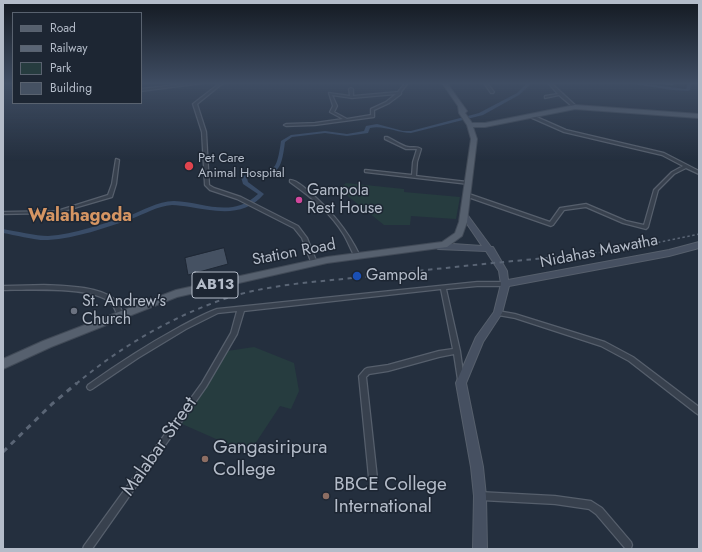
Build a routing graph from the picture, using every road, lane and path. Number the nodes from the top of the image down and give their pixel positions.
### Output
1 (197, 109) edge
2 (333, 109) edge
3 (375, 109) edge
4 (461, 109) edge
5 (562, 109) edge
6 (609, 109) edge
7 (530, 116) junction
8 (699, 116) edge
9 (347, 120) junction
10 (286, 125) dead end
11 (472, 125) junction
12 (386, 138) dead end
13 (117, 160) dead end
14 (685, 167) junction
15 (366, 171) dead end
16 (699, 173) edge
17 (414, 177) junction
18 (292, 181) dead end
19 (468, 183) junction
20 (467, 195) junction
21 (3, 213) edge
22 (464, 215) junction
23 (699, 245) edge
24 (438, 246) junction
25 (490, 249) junction
26 (357, 256) junction
27 (314, 263) junction
28 (505, 284) junction
29 (443, 287) junction
30 (3, 288) edge
31 (241, 309) junction
32 (498, 313) junction
33 (120, 315) junction
34 (457, 351) junction
35 (3, 364) edge
36 (461, 383) junction
37 (90, 387) dead end
38 (699, 412) edge
39 (372, 478) dead end
40 (480, 496) junction
41 (628, 545) dead end
42 (87, 549) edge
43 (480, 549) edge

1 - 27 street
2 - 9 street
3 - 9 street
4 - 11 main road
5 - 7 main road
6 - 8 main road
7 - 11 main road
7 - 14 street
9 - 10 street
11 - 19 main road, AB13
12 - 17 street
13 - 21 street
14 - 16 street
14 - 20 street
15 - 17 street
17 - 19 street
18 - 26 street
19 - 20 main road, AB13
20 - 22 main road, AB13
22 - 24 main road, AB13
22 - 25 main road
23 - 28 main road, Nidahas Mawatha
24 - 25 main road
24 - 26 main road, Station Road / AB13
25 - 28 main road
26 - 27 main road, Station Road / AB13
27 - 33 main road, Station Road / AB13
28 - 29 street
28 - 32 main road
29 - 31 street
29 - 34 street
30 - 33 street
31 - 37 street
31 - 42 street, Malabar Street
32 - 36 main road
32 - 38 street
33 - 35 main road, Station Road / AB13
34 - 36 street
34 - 39 street
36 - 40 main road
40 - 41 street
40 - 43 main road

